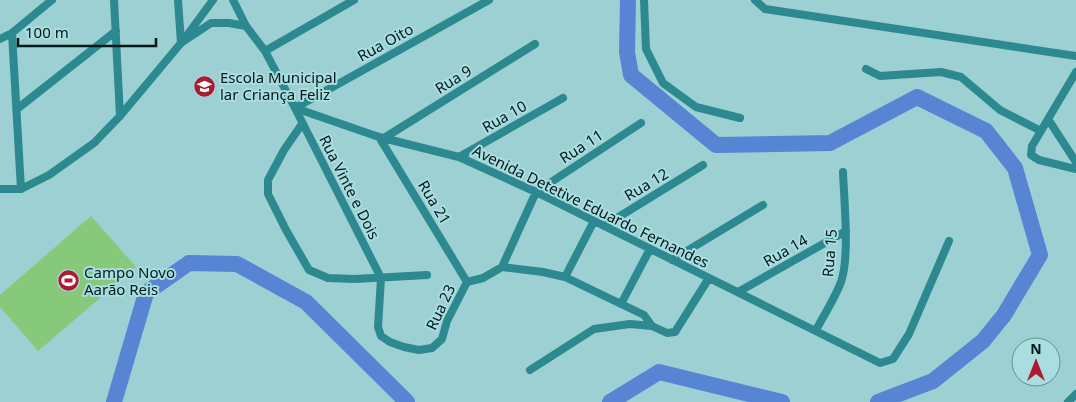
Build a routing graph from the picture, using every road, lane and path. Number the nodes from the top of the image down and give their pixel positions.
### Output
1 (52, 0) edge
2 (114, 0) edge
3 (178, 0) edge
4 (213, 0) edge
5 (233, 0) edge
6 (354, 0) edge
7 (489, 0) edge
8 (644, 0) edge
9 (755, 0) edge
10 (246, 26) junction
11 (116, 31) junction
12 (12, 33) junction
13 (0, 40) edge
14 (181, 44) junction
15 (536, 44) dead end
16 (265, 51) junction
17 (1076, 56) edge
18 (866, 69) dead end
19 (1076, 72) edge
20 (563, 98) dead end
21 (295, 108) junction
22 (17, 109) junction
23 (120, 116) junction
24 (740, 118) dead end
25 (1048, 119) junction
26 (640, 123) dead end
27 (302, 124) junction
28 (1041, 131) junction
29 (382, 137) junction
30 (460, 157) junction
31 (1076, 162) edge
32 (703, 165) dead end
33 (1076, 169) edge
34 (844, 172) dead end
35 (0, 189) edge
36 (21, 189) junction
37 (536, 192) junction
38 (763, 205) dead end
39 (594, 221) junction
40 (604, 226) junction
41 (846, 231) junction
42 (949, 241) dead end
43 (650, 249) junction
44 (672, 260) junction
45 (502, 267) junction
46 (427, 275) dead end
47 (565, 277) junction
48 (381, 278) junction
49 (709, 278) junction
50 (467, 282) junction
51 (738, 292) junction
52 (621, 304) junction
53 (652, 326) junction
54 (816, 330) junction
55 (530, 370) dead end
56 (1076, 394) edge
57 (1068, 402) edge

1 - 12 street
2 - 11 street
3 - 14 street
4 - 14 street
5 - 10 street
6 - 16 street
7 - 21 street, Rua Oito
8 - 24 street
9 - 17 street
10 - 14 street
10 - 16 street
11 - 22 street
11 - 23 street
12 - 13 street
12 - 22 street
14 - 23 street
15 - 29 street, Rua 9
16 - 21 street
18 - 28 street
19 - 25 street
20 - 30 street, Rua 10
21 - 27 street, Rua Vinte e Dois
21 - 29 street, Avenida Detetive Eduardo Fernandes
22 - 36 street
23 - 36 street
25 - 28 street
25 - 31 street
26 - 37 street, Rua 11
27 - 48 street, Rua Vinte e Dois
27 - 48 street
28 - 33 street
29 - 30 street, Avenida Detetive Eduardo Fernandes
29 - 50 street, Rua 21
30 - 37 street, Avenida Detetive Eduardo Fernandes
32 - 40 street, Rua 12
34 - 41 street, Rua 15
35 - 36 street
37 - 39 street, Avenida Detetive Eduardo Fernandes
37 - 45 street
38 - 44 street
39 - 40 street, Avenida Detetive Eduardo Fernandes
39 - 47 street
40 - 43 street, Avenida Detetive Eduardo Fernandes
41 - 51 street, Rua 14
41 - 54 street, Rua 15
42 - 54 street, Avenida Detetive Eduardo Fernandes
43 - 44 street, Avenida Detetive Eduardo Fernandes
43 - 52 street
44 - 49 street, Avenida Detetive Eduardo Fernandes
45 - 47 street
45 - 50 street
46 - 48 street
47 - 52 street
48 - 50 street, Rua 23
49 - 51 street, Avenida Detetive Eduardo Fernandes
49 - 53 street
51 - 54 street, Avenida Detetive Eduardo Fernandes
52 - 53 street
53 - 55 street
56 - 57 street

